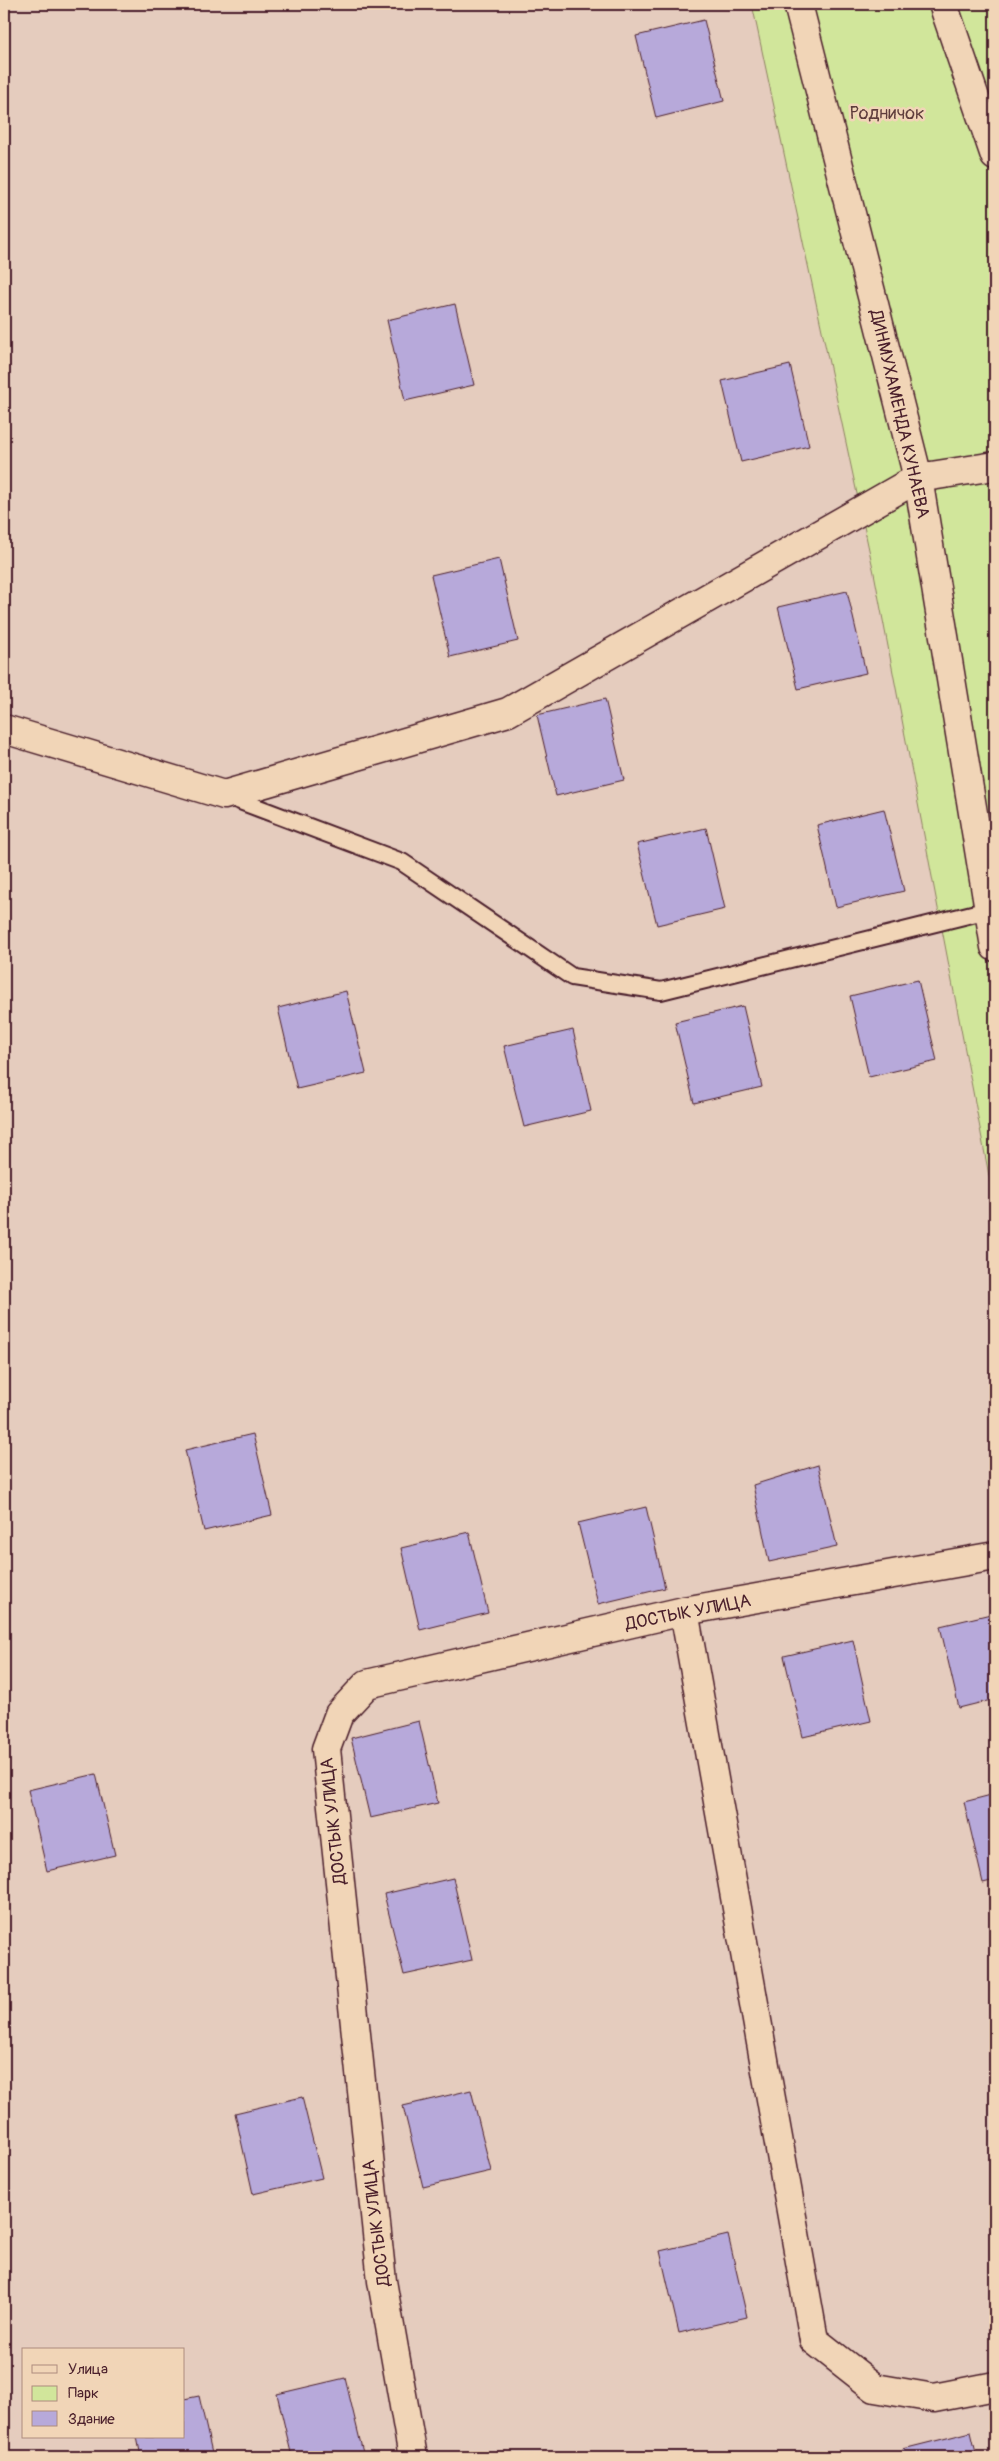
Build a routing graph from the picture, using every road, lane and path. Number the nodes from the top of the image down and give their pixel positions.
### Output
1 (798, 4) edge
2 (943, 4) edge
3 (995, 156) edge
4 (995, 466) edge
5 (918, 478) junction
6 (4, 729) edge
7 (224, 796) junction
8 (988, 910) junction
9 (995, 947) edge
10 (995, 1556) edge
11 (684, 1611) junction
12 (995, 2386) edge
13 (413, 2457) edge

1 - 5 street, ДИНМУХАМЕНДА КУНАЕВА
2 - 3 street
4 - 5 street
5 - 7 street
5 - 8 street, ДИНМУХАМЕНДА КУНАЕВА
6 - 7 street
7 - 8 lane
8 - 9 street, ДИНМУХАМЕНДА КУНАЕВА
10 - 11 street, ДОСТЫК УЛИЦА
11 - 12 street
11 - 13 street, ДОСТЫК УЛИЦА

